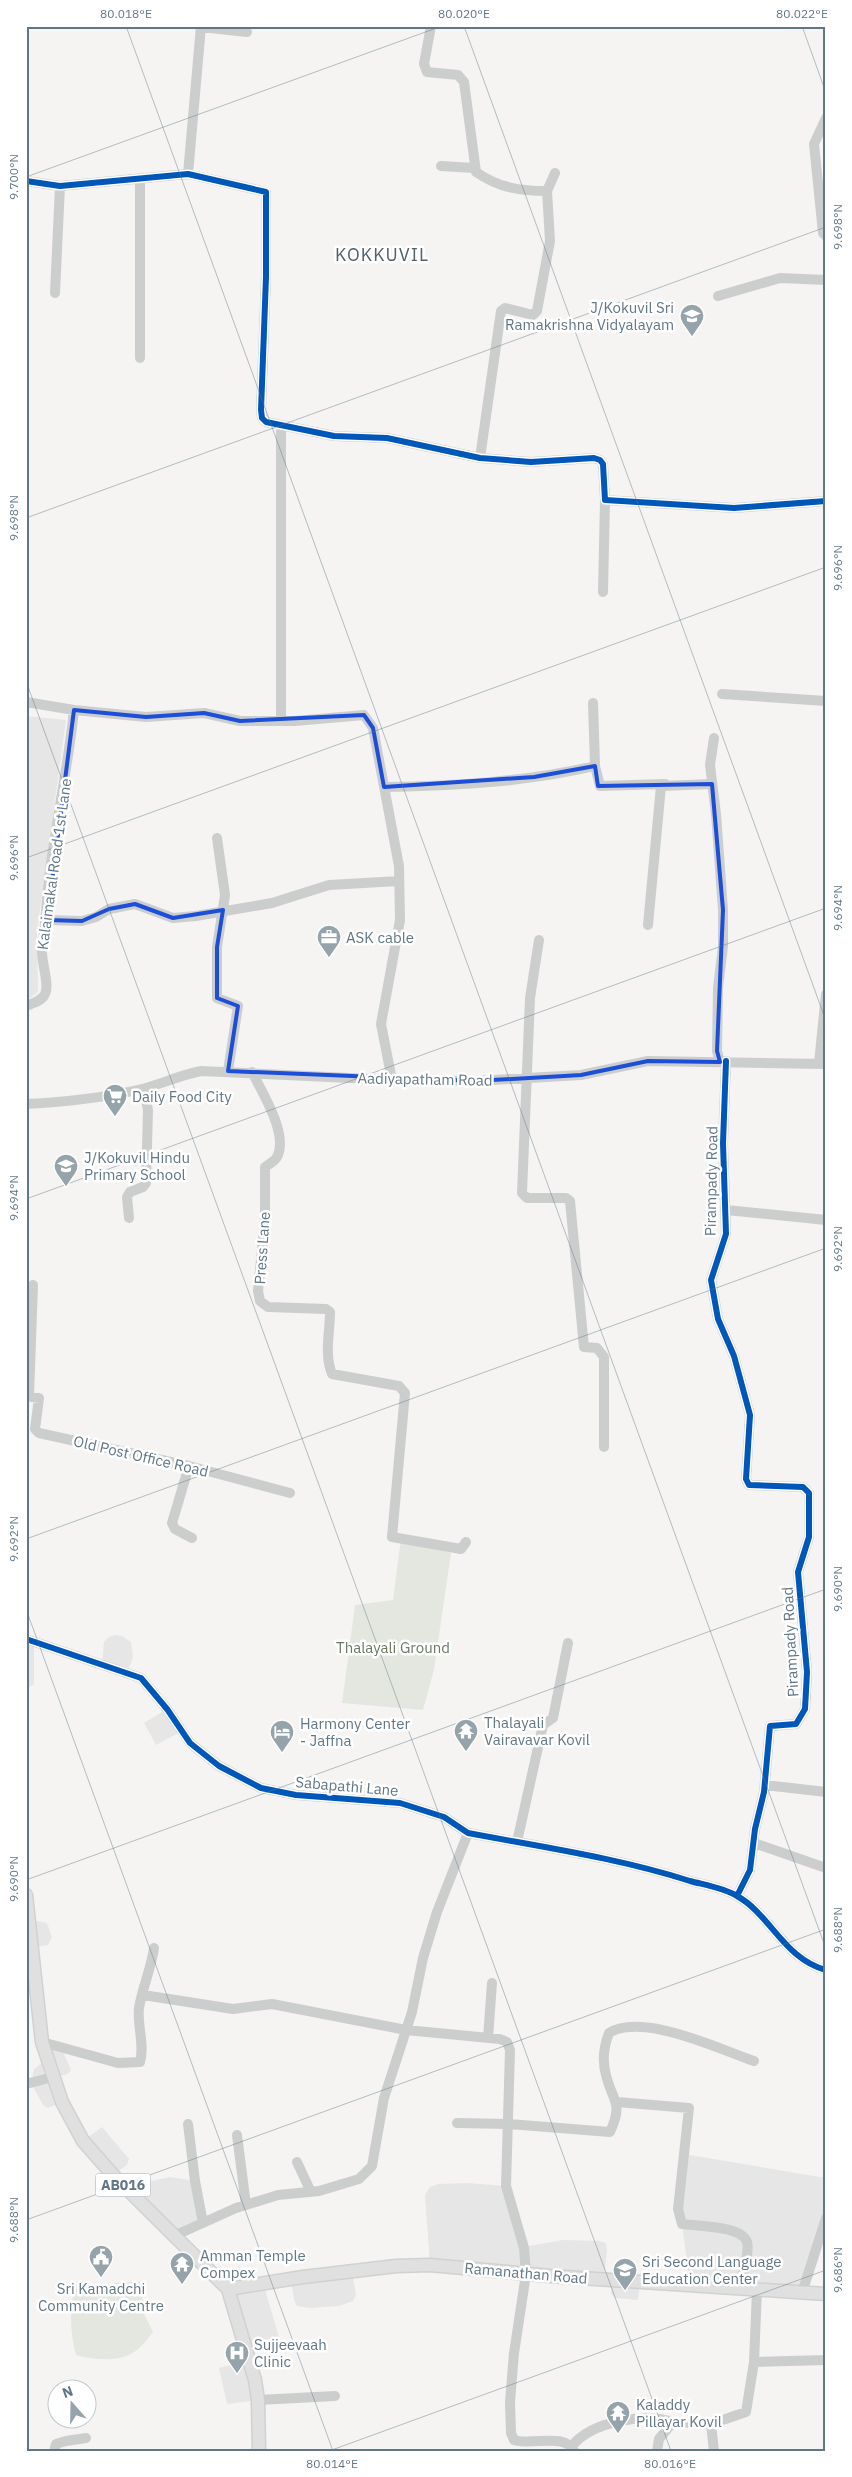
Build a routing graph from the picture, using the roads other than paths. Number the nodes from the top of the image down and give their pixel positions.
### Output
1 (431, 26) edge
2 (201, 27) edge
3 (247, 32) dead end
4 (826, 118) edge
5 (441, 166) dead end
6 (474, 168) junction
7 (556, 173) dead end
8 (188, 174) junction
9 (140, 180) junction
10 (26, 181) edge
11 (60, 186) junction
12 (547, 191) junction
13 (826, 236) edge
14 (826, 280) edge
15 (55, 292) dead end
16 (718, 296) dead end
17 (140, 358) dead end
18 (281, 425) junction
19 (480, 458) junction
20 (605, 500) junction
21 (826, 501) edge
22 (603, 592) dead end
23 (722, 694) dead end
24 (826, 701) edge
25 (26, 702) edge
26 (593, 703) dead end
27 (74, 710) junction
28 (282, 721) junction
29 (714, 738) dead end
30 (595, 766) junction
31 (665, 784) junction
32 (712, 784) junction
33 (384, 787) junction
34 (217, 838) dead end
35 (399, 881) junction
36 (223, 910) junction
37 (47, 920) junction
38 (648, 925) dead end
39 (539, 940) dead end
40 (826, 994) edge
41 (26, 1006) edge
42 (723, 1061) junction
43 (822, 1063) edge
44 (228, 1071) junction
45 (252, 1072) junction
46 (392, 1080) junction
47 (526, 1080) junction
48 (144, 1089) junction
49 (26, 1104) edge
50 (726, 1210) junction
51 (129, 1218) dead end
52 (826, 1220) edge
53 (34, 1285) dead end
54 (28, 1396) edge
55 (604, 1447) dead end
56 (189, 1466) junction
57 (290, 1493) dead end
58 (192, 1538) dead end
59 (466, 1542) dead end
60 (26, 1639) edge
61 (568, 1643) dead end
62 (765, 1785) junction
63 (826, 1792) edge
64 (468, 1833) junction
65 (517, 1842) junction
66 (754, 1843) junction
67 (826, 1868) edge
68 (26, 1895) edge
69 (737, 1896) junction
70 (154, 1948) dead end
71 (826, 1970) edge
72 (492, 1983) dead end
73 (143, 1995) junction
74 (406, 2030) junction
75 (488, 2038) junction
76 (42, 2042) junction
77 (754, 2061) dead end
78 (53, 2077) junction
79 (26, 2084) edge
80 (617, 2102) junction
81 (457, 2123) dead end
82 (188, 2124) dead end
83 (509, 2124) junction
84 (236, 2135) dead end
85 (297, 2162) dead end
86 (310, 2190) junction
87 (246, 2205) junction
88 (826, 2218) edge
89 (203, 2223) junction
90 (176, 2235) junction
91 (526, 2274) junction
92 (740, 2288) junction
93 (228, 2289) junction
94 (757, 2290) junction
95 (802, 2293) junction
96 (826, 2294) edge
97 (826, 2360) edge
98 (754, 2362) junction
99 (335, 2396) dead end
100 (258, 2400) junction
101 (673, 2422) junction
102 (711, 2424) junction
103 (86, 2438) dead end
104 (573, 2448) edge
105 (54, 2451) edge
106 (259, 2451) edge
107 (657, 2451) edge
108 (714, 2451) edge

1 - 6 street
2 - 3 street
2 - 8 street
4 - 13 street
5 - 6 street
6 - 12 street
7 - 12 street
8 - 9 street
8 - 18 street
9 - 11 street
9 - 17 street
10 - 11 street
11 - 15 street
12 - 19 street
14 - 16 street
18 - 19 street
18 - 28 street
19 - 20 street
20 - 21 street
20 - 22 street
23 - 24 street
25 - 27 street
26 - 30 street
27 - 28 street
27 - 37 street, Kalaimakal Road 1st Lane
28 - 33 street
29 - 32 street, Pirampady Road
30 - 31 street
30 - 33 street
31 - 32 street
31 - 38 street
32 - 42 street, Pirampady Road
33 - 35 street
34 - 36 street
35 - 36 street
35 - 46 street
36 - 37 street
36 - 44 street
37 - 41 street, Kalaimakal Road 1st Lane
39 - 47 street
40 - 43 street
42 - 43 street, Aadiyapatham Road
42 - 47 street, Aadiyapatham Road
42 - 50 street, Pirampady Road
44 - 45 street, Aadiyapatham Road
44 - 48 street, Aadiyapatham Road
45 - 46 street, Aadiyapatham Road
45 - 59 street, Press Lane
46 - 47 street, Aadiyapatham Road
47 - 55 street
48 - 49 street, Aadiyapatham Road
48 - 51 street
50 - 52 street
50 - 62 street, Pirampady Road
53 - 54 street
54 - 56 street, Old Post Office Road
56 - 57 street, Old Post Office Road
56 - 58 street
60 - 64 street, Sabapathi Lane
61 - 65 street
62 - 63 street
62 - 66 street, Pirampady Road
64 - 65 street, Sabapathi Lane
64 - 74 street
65 - 69 street, Sabapathi Lane
66 - 67 street
66 - 69 street, Pirampady Road
68 - 76 main road, AB016
69 - 71 street, Sabapathi Lane
70 - 73 street
72 - 75 street
73 - 74 street
73 - 76 street
74 - 75 street
74 - 86 street
75 - 83 street
76 - 78 main road, AB016
77 - 80 street
78 - 79 street
78 - 90 main road, AB016
80 - 83 street
80 - 92 street
81 - 83 street
82 - 89 street
83 - 91 street
84 - 87 street
85 - 86 street
86 - 87 street
87 - 89 street
88 - 95 street
89 - 90 street
90 - 93 main road, AB016
91 - 92 main road, Ramanathan Road
91 - 93 main road, Ramanathan Road
91 - 104 street
92 - 94 main road, Ramanathan Road
93 - 100 main road, AB016
94 - 95 main road, Ramanathan Road
94 - 98 street
95 - 96 main road, Ramanathan Road
97 - 98 street
98 - 102 street
99 - 100 street
100 - 106 main road, AB016
101 - 102 street
101 - 104 street
101 - 107 street
102 - 108 street
103 - 105 street

